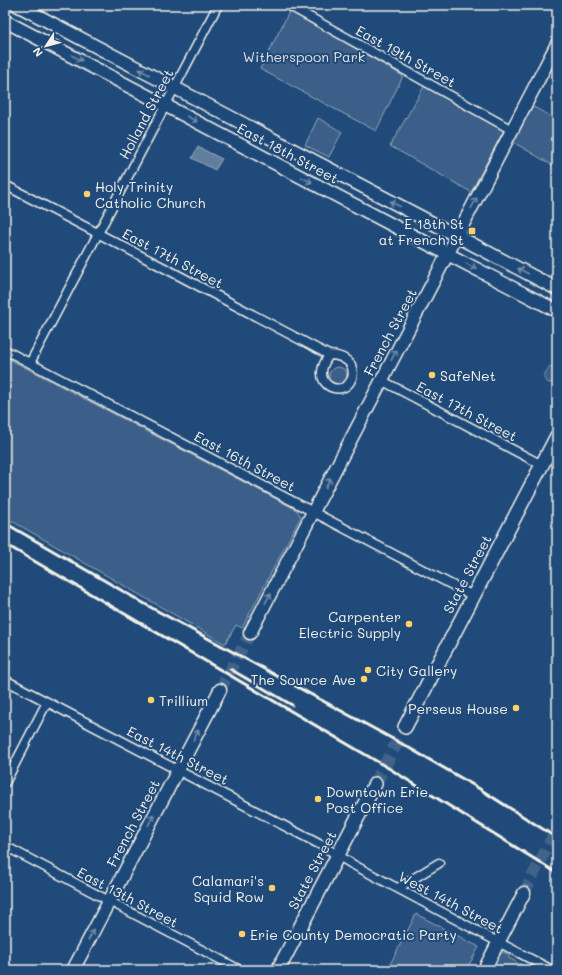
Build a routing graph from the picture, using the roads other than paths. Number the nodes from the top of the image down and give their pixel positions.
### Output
1 (17, 5) edge
2 (218, 5) edge
3 (288, 5) edge
4 (5, 21) edge
5 (557, 44) edge
6 (174, 88) junction
7 (165, 105) junction
8 (512, 130) junction
9 (5, 185) edge
10 (98, 233) junction
11 (457, 236) junction
12 (448, 254) junction
13 (557, 290) edge
14 (557, 311) edge
15 (5, 350) edge
16 (329, 355) junction
17 (30, 363) junction
18 (381, 380) junction
19 (557, 436) edge
20 (542, 465) junction
21 (313, 511) junction
22 (473, 596) junction
23 (250, 633) tunnel mouth
24 (5, 680) edge
25 (220, 690) tunnel mouth
26 (47, 702) junction
27 (404, 727) tunnel mouth
28 (178, 770) junction
29 (5, 783) edge
30 (375, 784) tunnel mouth
31 (5, 846) edge
32 (338, 855) junction
33 (439, 863) dead end
34 (398, 888) junction
35 (524, 893) tunnel mouth
36 (109, 901) junction
37 (498, 942) junction
38 (73, 970) edge
39 (240, 970) edge
40 (278, 970) edge
41 (484, 970) edge
42 (552, 970) edge

6 -> 1 main road, East 18th Street
2 - 6 street, Holland Street
3 - 8 street, East 19th Street
4 -> 7 main road, East 18th Street
5 - 8 main road, French Street
6 - 7 street, Holland Street
11 -> 6 main road, East 18th Street
7 - 10 street, Holland Street
7 -> 12 main road, East 18th Street
11 -> 8 main road, French Street
9 - 10 street, East 17th Street
10 - 16 street, East 17th Street
10 - 17 street, Holland Street
11 - 12 main road, French Street
13 -> 11 main road, East 18th Street
12 -> 14 main road, East 18th Street
18 -> 12 main road, French Street
15 - 17 street, East 16th Street
16 - 16 street, East 17th Street
17 - 21 street, East 16th Street
18 - 20 street, East 17th Street
21 -> 18 main road, French Street
19 - 20 main road, State Street
20 - 22 main road, State Street
21 - 22 street, East 16th Street
23 -> 21 main road, French Street
22 - 27 main road, State Street
24 - 26 street, East 14th Street
28 -> 25 main road, French Street
26 - 28 street, East 14th Street
26 - 29 street
28 - 32 street, East 14th Street
36 -> 28 main road, French Street
30 - 32 main road, State Street
31 - 36 street, East 13th Street
32 - 34 street, West 14th Street
32 - 40 main road, State Street
33 - 34 street
34 - 37 street, West 14th Street
35 - 37 main road
38 -> 36 main road, French Street
36 - 39 street, East 13th Street
37 - 41 main road
37 - 42 street, West 14th Street

